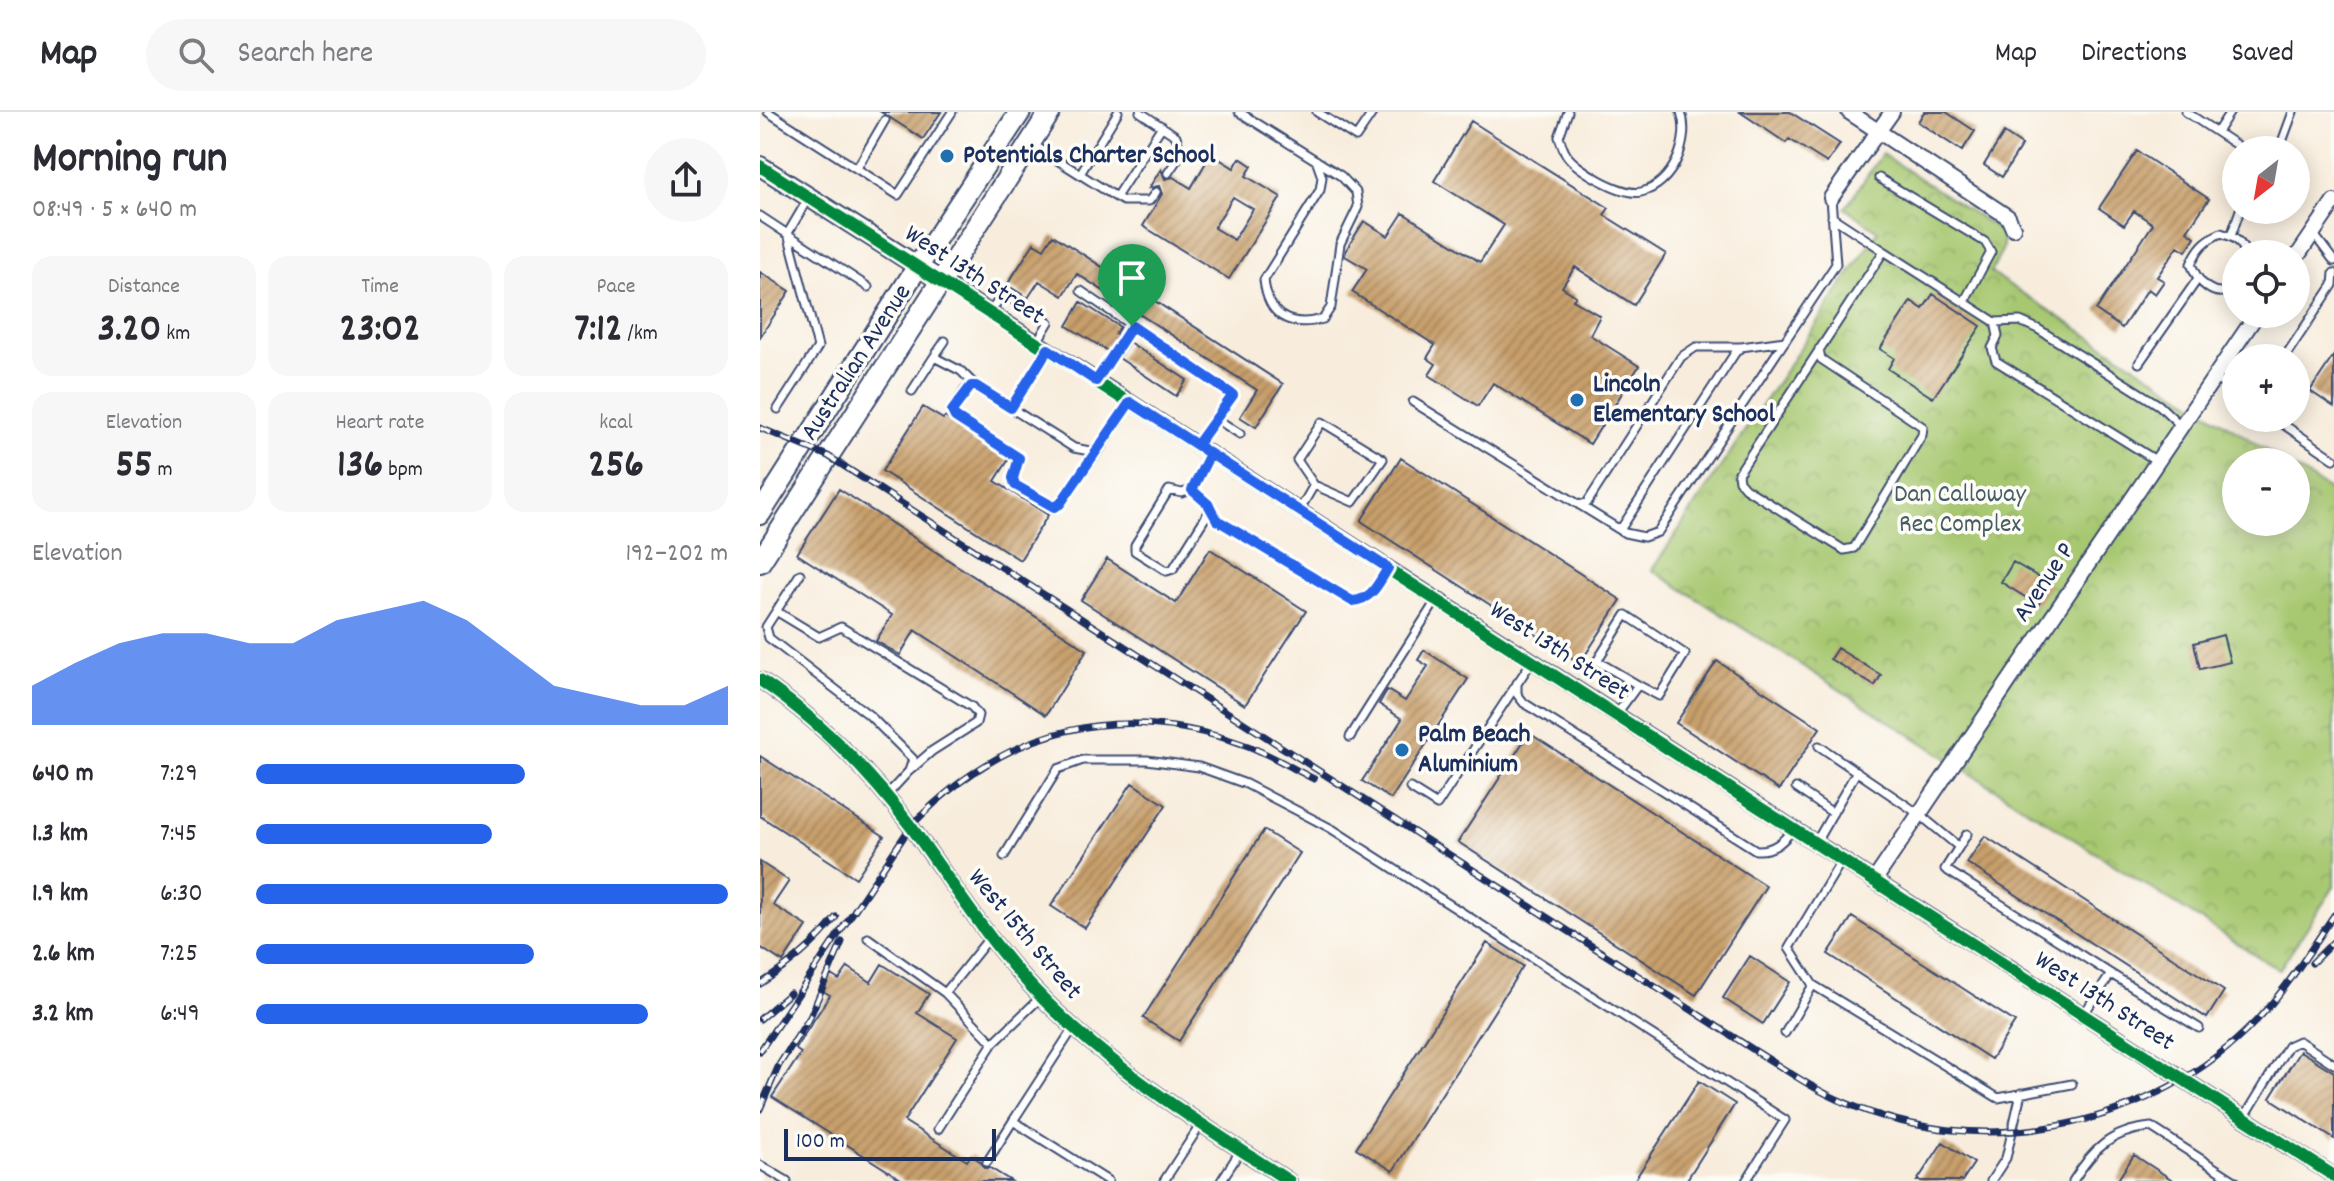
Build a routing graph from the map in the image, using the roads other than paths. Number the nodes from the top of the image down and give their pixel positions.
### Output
1 (768, 112) edge
2 (952, 112) edge
3 (1020, 112) edge
4 (1050, 112) edge
5 (1118, 112) edge
6 (1140, 112) edge
7 (1239, 112) edge
8 (1317, 112) edge
9 (1373, 112) edge
10 (1568, 112) edge
11 (1681, 112) edge
12 (1849, 112) edge
13 (1892, 112) edge
14 (2186, 112) edge
15 (2230, 112) edge
16 (2293, 112) edge
17 (885, 120) dead end
18 (1162, 126) junction
19 (1878, 131) junction
20 (2217, 132) junction
21 (2223, 136) edge
22 (2284, 136) edge
23 (1030, 142) junction
24 (1316, 160) junction
25 (760, 166) edge
26 (857, 168) junction
27 (1168, 173) dead end
28 (1080, 174) junction
29 (1879, 178) dead end
30 (1156, 192) dead end
31 (809, 197) junction
32 (1116, 197) junction
33 (1831, 198) joint
34 (2334, 202) edge
35 (760, 216) edge
36 (1832, 217) junction
37 (2235, 224) edge
38 (2013, 228) dead end
39 (788, 233) junction
40 (2313, 233) junction
41 (2231, 236) junction
42 (2235, 240) edge
43 (2308, 240) edge
44 (1884, 251) junction
45 (2334, 261) edge
46 (918, 266) junction
47 (2334, 273) edge
48 (2197, 280) junction
49 (941, 281) junction
50 (868, 287) dead end
51 (1081, 291) dead end
52 (2222, 291) edge
53 (2332, 291) edge
54 (1964, 302) junction
55 (990, 312) junction
56 (1995, 322) junction
57 (1132, 326) junction
58 (2248, 328) edge
59 (945, 341) dead end
60 (1785, 341) junction
61 (2294, 344) edge
62 (1042, 346) junction
63 (1741, 347) junction
64 (1819, 349) junction
65 (934, 357) junction
66 (2139, 363) dead end
67 (2214, 378) junction
68 (1096, 381) junction
69 (2222, 383) edge
70 (976, 386) junction
71 (912, 391) dead end
72 (1130, 402) junction
73 (1413, 402) dead end
74 (1011, 408) junction
75 (778, 409) dead end
76 (1215, 418) junction
77 (2181, 426) junction
78 (2294, 432) edge
79 (1240, 434) dead end
80 (1100, 449) junction
81 (1204, 450) junction
82 (2334, 459) edge
83 (2157, 461) junction
84 (1314, 485) junction
85 (1192, 490) junction
86 (1579, 505) junction
87 (1210, 510) junction
88 (1299, 511) junction
89 (760, 514) edge
90 (1616, 528) junction
91 (760, 562) edge
92 (1388, 568) junction
93 (800, 574) dead end
94 (1437, 599) junction
95 (776, 611) junction
96 (1532, 661) junction
97 (760, 680) edge
98 (1517, 683) junction
99 (1638, 685) junction
100 (1616, 715) junction
101 (1350, 737) dead end
102 (1819, 746) dead end
103 (909, 771) junction
104 (1857, 771) junction
105 (1410, 788) dead end
106 (1796, 788) dead end
107 (886, 796) junction
108 (1833, 813) junction
109 (1919, 814) junction
110 (1794, 829) junction
111 (1967, 834) dead end
112 (1816, 843) junction
113 (1959, 847) junction
114 (1004, 856) dead end
115 (1842, 860) junction
116 (1874, 881) junction
117 (990, 937) junction
118 (868, 938) dead end
119 (2111, 974) junction
120 (1813, 985) junction
121 (945, 993) junction
122 (1042, 996) junction
123 (2083, 1015) junction
124 (1074, 1027) junction
125 (2199, 1028) dead end
126 (1785, 1033) dead end
127 (993, 1043) junction
128 (2334, 1064) edge
129 (2072, 1084) dead end
130 (2021, 1093) junction
131 (2244, 1118) junction
132 (1013, 1121) junction
133 (1201, 1124) junction
134 (938, 1129) dead end
135 (1241, 1150) junction
136 (987, 1162) dead end
137 (760, 1165) edge
138 (2334, 1176) edge
139 (787, 1181) edge
140 (1108, 1181) edge
141 (1164, 1181) edge
142 (1221, 1181) edge
143 (1289, 1181) edge
144 (1746, 1181) edge
145 (1991, 1181) edge
146 (2073, 1181) edge
147 (2235, 1181) edge

1 - 26 lane
2 - 26 lane
3 - 46 main road, Australian Avenue
4 - 23 main road, Australian Avenue
5 - 28 lane
6 - 18 lane
7 - 24 lane
8 - 9 lane
10 - 11 lane
12 - 19 street
13 - 19 street
14 - 20 lane
15 - 20 lane
16 - 22 lane
17 - 26 lane
18 - 27 lane
18 - 32 lane
19 - 33 street
19 - 38 street
20 - 21 lane
23 - 28 lane
23 - 49 main road, Australian Avenue
24 - 24 lane
25 - 31 street, West 13th Street
28 - 32 lane
29 - 54 lane
30 - 32 lane
31 - 39 lane
31 - 46 street, West 13th Street
33 - 36 lane
34 - 40 street
35 - 39 lane
36 - 44 lane
36 - 60 lane
37 - 41 lane
39 - 50 lane
39 - 75 lane
40 - 43 street
40 - 45 lane
41 - 42 lane
41 - 48 lane
44 - 54 lane
44 - 64 lane
46 - 49 street, West 13th Street
46 - 89 main road, Australian Avenue
47 - 53 lane
48 - 52 lane
48 - 66 lane
49 - 55 street, West 13th Street
49 - 91 main road, Australian Avenue
51 - 57 lane
53 - 61 lane
54 - 56 lane
55 - 62 street, West 13th Street
55 - 62 lane
56 - 77 lane
56 - 83 lane
57 - 68 lane
57 - 76 lane
58 - 67 street, Avenue P
59 - 65 lane
60 - 63 lane
60 - 90 lane
62 - 68 street, West 13th Street
62 - 74 lane
63 - 86 lane
63 - 90 lane
64 - 64 lane
65 - 70 lane
65 - 71 lane
67 - 69 lane
67 - 77 street, Avenue P
68 - 72 street, West 13th Street
70 - 74 lane
70 - 80 lane
72 - 80 lane
72 - 81 street, West 13th Street
73 - 86 lane
74 - 80 lane
76 - 79 lane
76 - 81 lane
77 - 83 street, Avenue P
78 - 82 lane
81 - 85 lane
81 - 88 street, West 13th Street
83 - 109 street, Avenue P
84 - 84 lane
84 - 88 lane
85 - 87 lane
85 - 87 lane
86 - 90 lane
87 - 92 lane
88 - 92 street, West 13th Street
92 - 94 street, West 13th Street
93 - 95 lane
94 - 96 street, West 13th Street
94 - 101 lane
95 - 103 lane
95 - 103 lane
96 - 98 lane
96 - 100 street, West 13th Street
97 - 107 street, West 15th Street
98 - 105 lane
98 - 110 lane
99 - 99 lane
99 - 100 lane
100 - 110 street, West 13th Street
102 - 104 lane
103 - 107 lane
104 - 108 lane
104 - 109 lane
106 - 108 lane
107 - 117 street, West 15th Street
108 - 112 lane
109 - 113 lane
109 - 116 street, Avenue P
110 - 112 street, West 13th Street
111 - 113 lane
112 - 115 street, West 13th Street
113 - 119 lane
114 - 144 lane
115 - 116 street, West 13th Street
115 - 120 lane
116 - 123 street, West 13th Street
117 - 121 lane
117 - 122 street, West 15th Street
118 - 121 lane
119 - 123 lane
119 - 125 lane
120 - 126 lane
120 - 130 lane
121 - 127 lane
122 - 124 street, West 15th Street
122 - 127 lane
123 - 131 street, West 13th Street
124 - 132 lane
124 - 133 street, West 15th Street
127 - 134 lane
128 - 131 lane
129 - 130 lane
130 - 145 lane
131 - 138 street, West 13th Street
132 - 136 lane
132 - 140 lane
133 - 135 street, West 15th Street
133 - 141 lane
135 - 142 lane
135 - 143 street, West 15th Street
137 - 139 lane
146 - 147 lane

